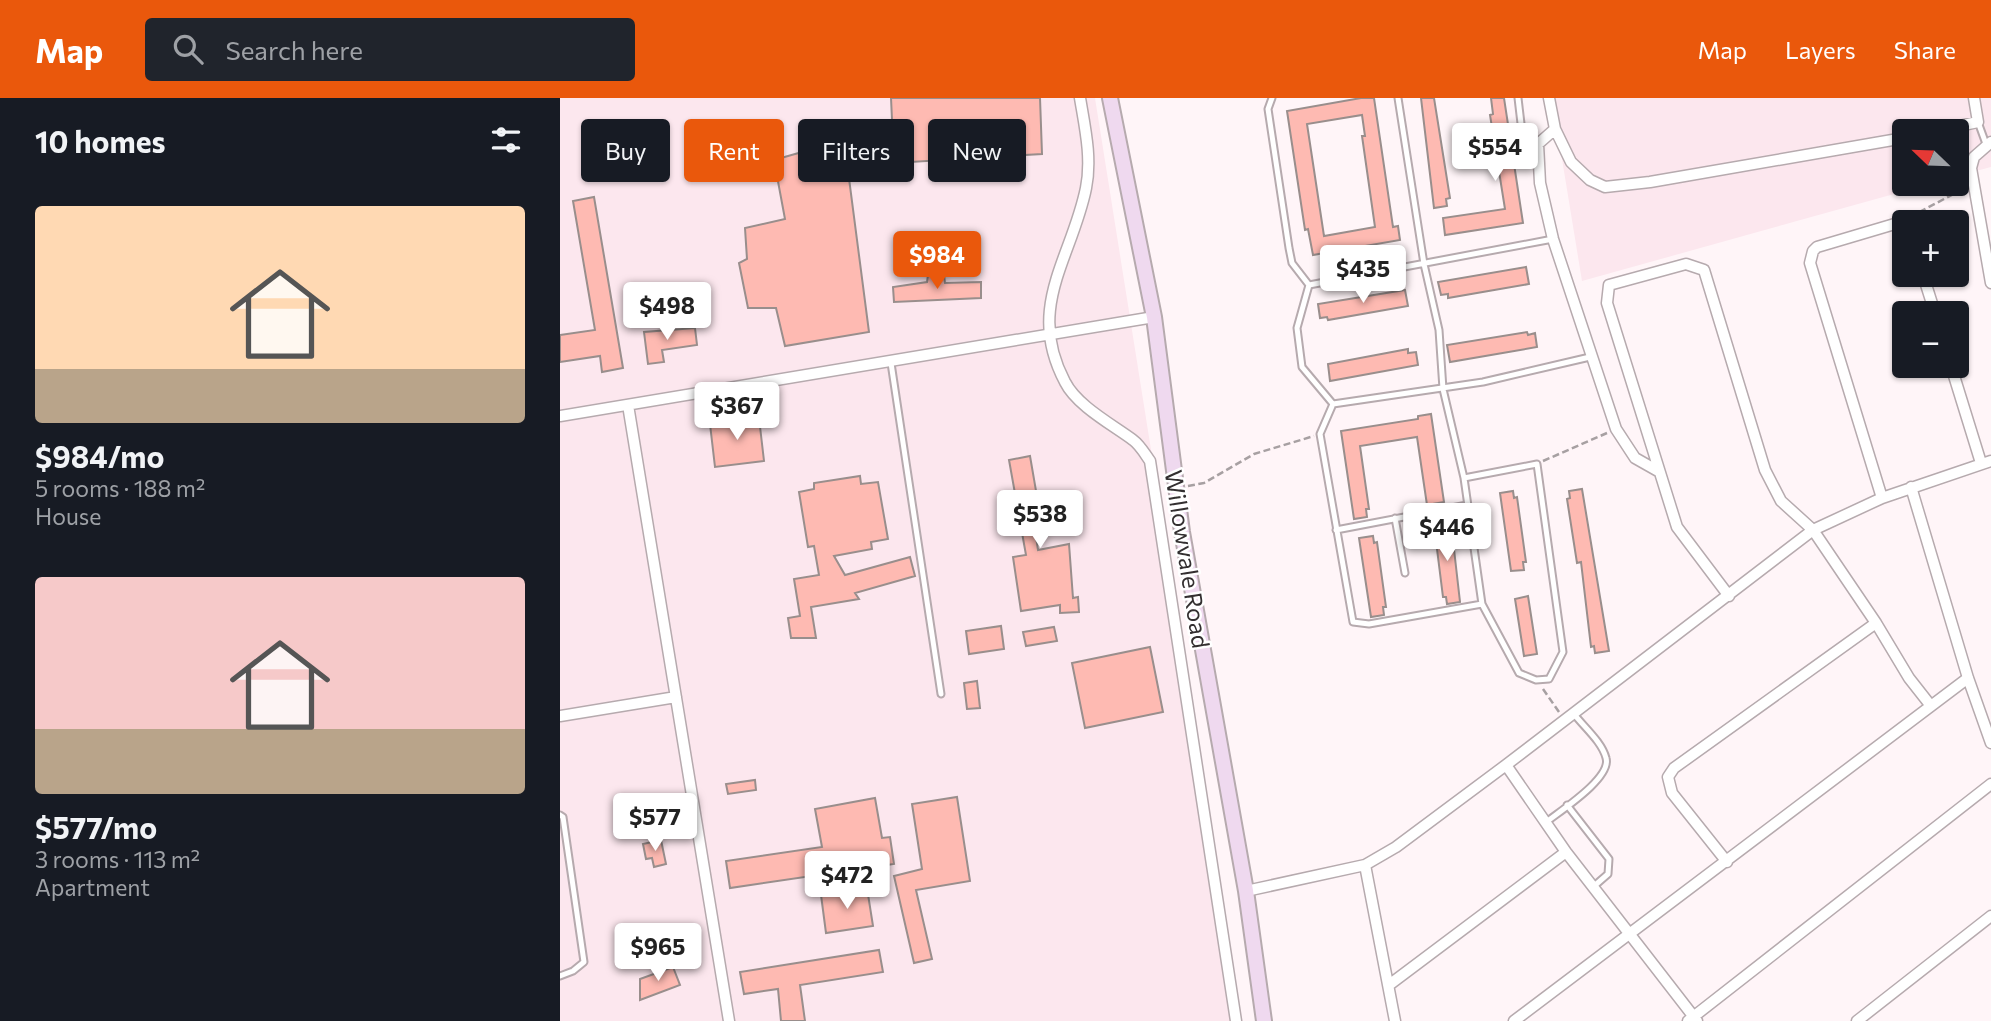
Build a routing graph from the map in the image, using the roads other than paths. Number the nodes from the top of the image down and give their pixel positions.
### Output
1 (1080, 98) edge
2 (1110, 98) edge
3 (1272, 98) edge
4 (1398, 98) edge
5 (1518, 98) edge
6 (1549, 98) edge
7 (1974, 98) edge
8 (1978, 122) junction
9 (1969, 124) edge
10 (1555, 129) junction
11 (1892, 140) edge
12 (1988, 143) edge
13 (1538, 144) junction
14 (1892, 226) edge
15 (1553, 239) junction
16 (1424, 264) junction
17 (1991, 283) edge
18 (1309, 285) junction
19 (1154, 317) junction
20 (1051, 335) junction
21 (1590, 357) junction
22 (891, 363) junction
23 (1955, 378) edge
24 (1443, 389) junction
25 (1333, 404) junction
26 (628, 405) junction
27 (560, 416) edge
28 (1986, 462) edge
29 (1658, 471) junction
30 (1464, 478) junction
31 (1911, 487) junction
32 (1882, 498) junction
33 (1467, 505) junction
34 (1395, 519) junction
35 (1336, 530) junction
36 (1813, 530) junction
37 (1405, 573) dead end
38 (1729, 596) junction
39 (1482, 604) junction
40 (1876, 623) junction
41 (1968, 678) junction
42 (941, 694) dead end
43 (676, 697) junction
44 (1931, 706) junction
45 (560, 716) edge
46 (1570, 717) junction
47 (1991, 743) edge
48 (1506, 765) junction
49 (1991, 784) edge
50 (1567, 805) junction
51 (560, 815) edge
52 (1545, 823) junction
53 (1566, 852) junction
54 (1727, 862) junction
55 (1365, 865) junction
56 (1594, 887) junction
57 (1246, 891) junction
58 (1991, 916) edge
59 (1632, 934) junction
60 (560, 976) edge
61 (1389, 985) junction
62 (1693, 1020) edge
63 (729, 1021) edge
64 (1236, 1021) edge
65 (1264, 1021) edge
66 (1395, 1021) edge
67 (1514, 1021) edge
68 (1857, 1021) edge

1 - 20 street
2 - 19 main road, Willowvale Road
3 - 18 lane
4 - 16 lane
5 - 13 lane
6 - 10 street
7 - 8 street
8 - 9 street
8 - 12 lane
10 - 11 street
10 - 13 street
12 - 17 street
13 - 15 street
14 - 32 street
15 - 16 lane
15 - 21 street
16 - 18 lane
16 - 24 lane
18 - 25 lane
19 - 20 street
19 - 57 main road, Willowvale Road
20 - 22 street
20 - 64 street
21 - 24 lane
21 - 29 street
22 - 26 street
22 - 42 lane
23 - 28 street
24 - 25 lane
24 - 30 lane
25 - 35 lane
26 - 27 street
26 - 43 street
28 - 31 street
29 - 36 street
29 - 38 street
30 - 33 lane
30 - 39 lane
31 - 32 street
31 - 41 street
32 - 36 street
33 - 34 lane
33 - 39 lane
34 - 35 lane
34 - 37 lane
35 - 39 lane
36 - 38 street
36 - 40 street
38 - 46 street
40 - 44 street
40 - 54 street
41 - 44 street
41 - 47 street
43 - 45 street
43 - 63 street
44 - 54 street
46 - 48 street
46 - 50 lane
48 - 52 street
48 - 55 street
49 - 62 street
50 - 52 lane
50 - 56 lane
51 - 60 lane
52 - 53 street
53 - 56 street
53 - 61 street
54 - 59 street
55 - 57 street
55 - 61 street
56 - 59 street
57 - 65 main road, Willowvale Road
58 - 68 street
59 - 62 street
59 - 67 street
61 - 66 street

